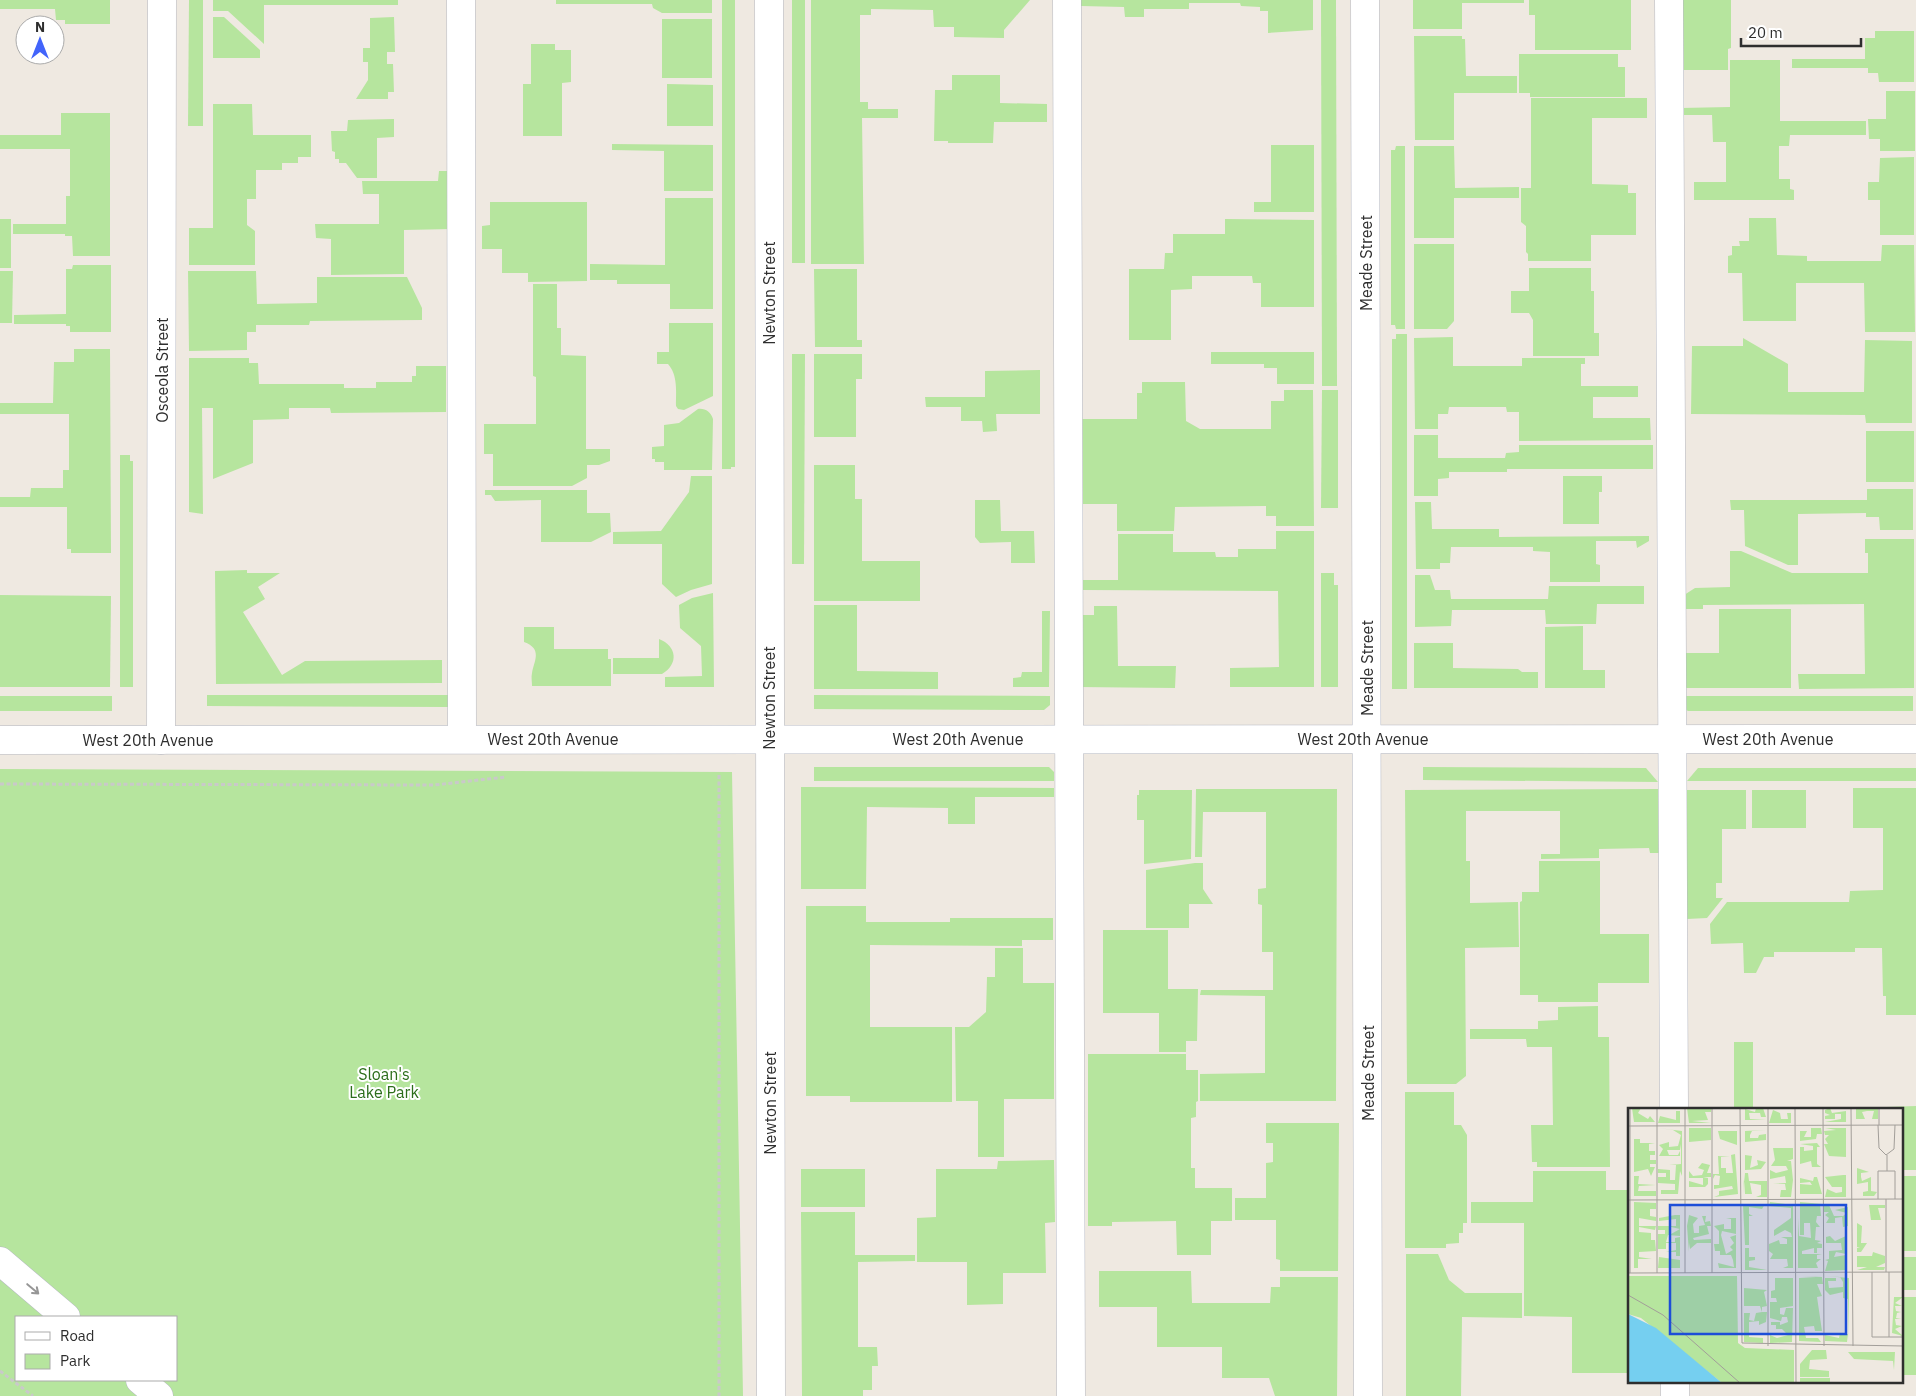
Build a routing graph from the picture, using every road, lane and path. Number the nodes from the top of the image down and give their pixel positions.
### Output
1 (162, 0) edge
2 (461, 0) edge
3 (769, 0) edge
4 (1067, 0) edge
5 (1365, 0) edge
6 (1669, 0) edge
7 (1916, 738) edge
8 (462, 739) junction
9 (770, 739) junction
10 (1069, 739) junction
11 (1367, 739) junction
12 (1672, 739) junction
13 (0, 740) edge
14 (161, 740) junction
15 (513, 776) dead end
16 (0, 784) edge
17 (719, 786) dead end
18 (1674, 1108) edge
19 (0, 1261) edge
20 (65, 1316) edge
21 (0, 1371) edge
22 (141, 1381) edge
23 (33, 1396) edge
24 (160, 1396) edge
25 (719, 1396) edge
26 (770, 1396) edge
27 (1070, 1396) edge
28 (1368, 1396) edge

1 - 14 street, Osceola Street
2 - 8 street
3 - 9 street, Newton Street
4 - 10 street
5 - 11 street, Meade Street
6 - 12 street
7 - 12 street, West 20th Avenue
8 - 9 street, West 20th Avenue
8 - 14 street, West 20th Avenue
9 - 10 street, West 20th Avenue
9 - 26 street, Newton Street
10 - 11 street, West 20th Avenue
10 - 27 street
11 - 12 street, West 20th Avenue
11 - 28 street, Meade Street
12 - 18 street
13 - 14 street, West 20th Avenue
15 - 16 path
17 - 25 path
19 -> 20 street
21 - 23 path
22 - 24 street

